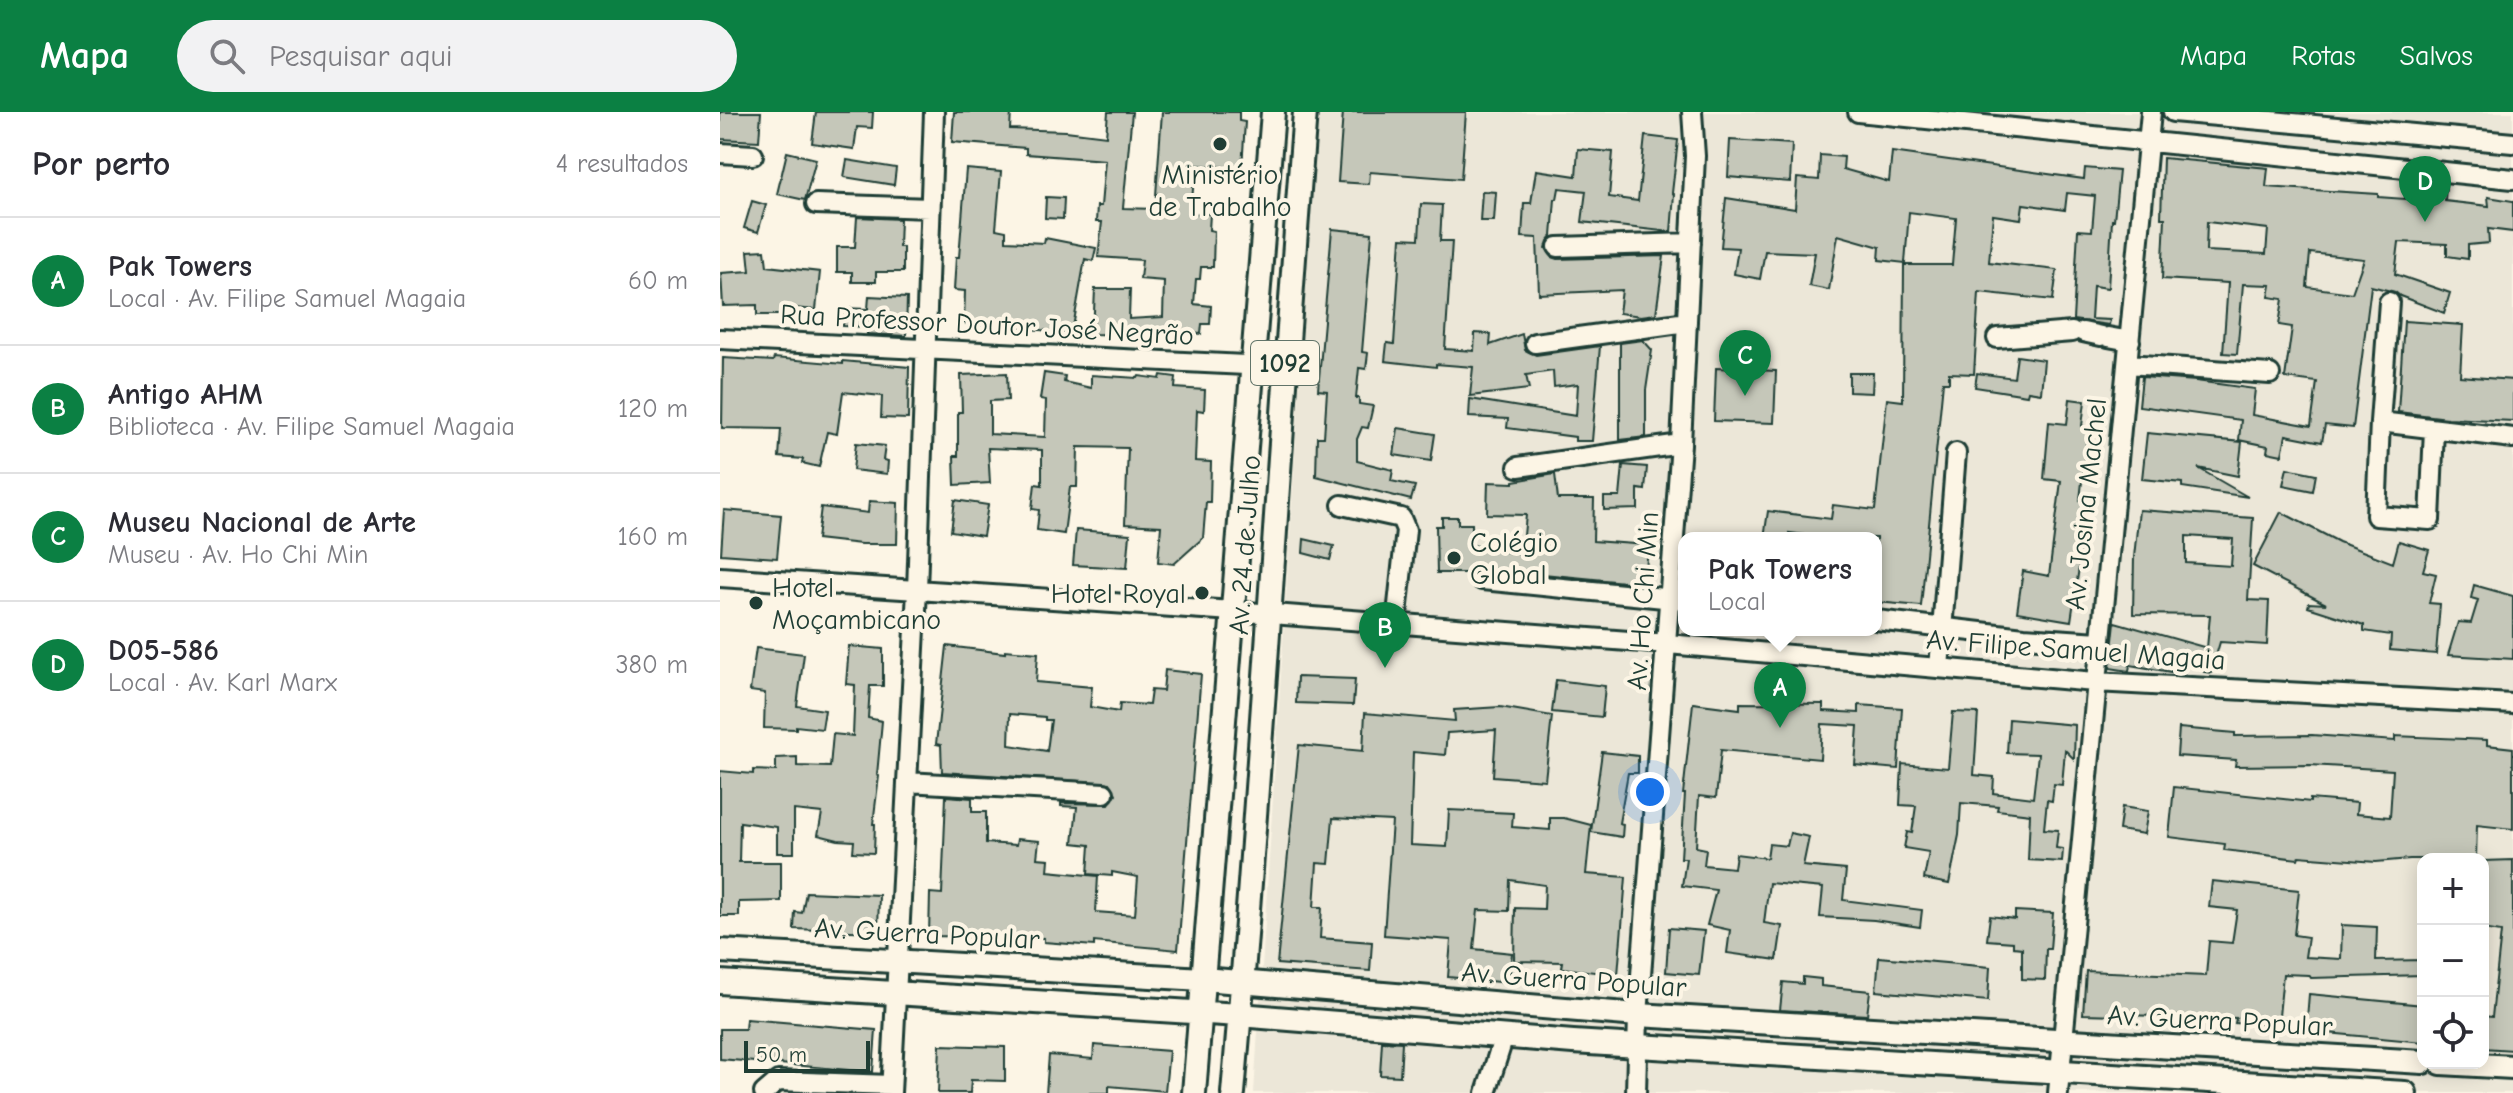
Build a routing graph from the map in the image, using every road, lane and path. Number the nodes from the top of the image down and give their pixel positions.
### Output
1 (934, 112) edge
2 (1273, 112) edge
3 (1305, 112) edge
4 (1692, 112) edge
5 (1858, 112) edge
6 (2151, 112) edge
7 (2173, 112) edge
8 (2147, 143) junction
9 (2513, 143) edge
10 (720, 153) edge
11 (753, 155) dead end
12 (2513, 179) edge
13 (816, 204) dead end
14 (930, 208) junction
15 (1691, 243) junction
16 (1558, 247) dead end
17 (2389, 302) dead end
18 (1687, 322) junction
19 (1997, 338) dead end
20 (720, 339) edge
21 (2130, 341) junction
22 (1535, 343) dead end
23 (925, 348) junction
24 (2128, 364) junction
25 (1251, 365) junction
26 (1285, 367) junction
27 (2270, 374) dead end
28 (2380, 422) junction
29 (2434, 429) junction
30 (2513, 438) edge
31 (1681, 444) junction
32 (1956, 453) dead end
33 (1518, 467) dead end
34 (1342, 505) dead end
35 (1679, 532) edge
36 (1678, 560) edge
37 (720, 577) edge
38 (1482, 580) dead end
39 (917, 590) junction
40 (1677, 599) edge
41 (1233, 611) junction
42 (1271, 614) junction
43 (1882, 621) edge
44 (1396, 624) junction
45 (1943, 626) junction
46 (2099, 642) junction
47 (1668, 644) junction
48 (1939, 668) junction
49 (2095, 682) junction
50 (2513, 704) edge
51 (907, 782) junction
52 (1104, 793) dead end
53 (720, 951) edge
54 (897, 962) junction
55 (1203, 979) junction
56 (720, 982) edge
57 (1241, 982) junction
58 (895, 993) junction
59 (1200, 1012) junction
60 (1239, 1015) junction
61 (1638, 1015) junction
62 (1504, 1036) junction
63 (2063, 1041) junction
64 (1639, 1046) junction
65 (2417, 1062) edge
66 (2489, 1066) edge
67 (2513, 1067) edge
68 (2059, 1082) edge
69 (2223, 1087) edge
70 (808, 1088) edge
71 (891, 1089) edge
72 (764, 1093) edge
73 (1194, 1093) edge
74 (1233, 1093) edge
75 (1486, 1093) edge
76 (1636, 1093) edge
77 (2405, 1093) edge

1 - 14 street
2 - 25 main road, Av. 24 de Julho / 1092
3 - 26 main road, Av. 24 de Julho / 1092
4 - 15 street, Av. Ho Chi Min
5 - 8 street
6 - 8 street, Av. Josina Machel
7 - 9 street
8 - 12 street
8 - 21 street, Av. Josina Machel
10 - 11 street
13 - 14 street
14 - 23 street
15 - 16 street
15 - 18 street, Av. Ho Chi Min
17 - 28 street
18 - 22 street
18 - 31 street, Av. Ho Chi Min
19 - 21 street
20 - 23 street, Rua Professor Doutor José Negrão
21 - 24 street, Av. Josina Machel
23 - 25 street, Rua Professor Doutor José Negrão
23 - 39 street
24 - 27 street
24 - 46 street, Av. Josina Machel
25 - 26 street, Rua Professor Doutor José Negrão
25 - 41 main road, Av. 24 de Julho / 1092
26 - 42 main road, Av. 24 de Julho / 1092
28 - 29 street
28 - 29 street
29 - 30 street
31 - 33 street
31 - 35 street, Av. Ho Chi Min
32 - 45 street
34 - 44 street
36 - 40 street, Av. Ho Chi Min
37 - 39 street, Av. Filipe Samuel Magaia
38 - 40 street
39 - 41 street, Av. Filipe Samuel Magaia
39 - 51 street
40 - 47 street, Av. Ho Chi Min
41 - 42 street, Av. Filipe Samuel Magaia
41 - 55 main road, Av. 24 de Julho / 1092
42 - 44 street, Av. Filipe Samuel Magaia
42 - 57 main road, Av. 24 de Julho / 1092
43 - 45 street
44 - 47 street, Av. Filipe Samuel Magaia
45 - 46 street
45 - 48 street
46 - 49 street, Av. Josina Machel
47 - 48 street, Av. Filipe Samuel Magaia
47 - 61 street, Av. Ho Chi Min
48 - 49 street, Av. Filipe Samuel Magaia
49 - 50 street, Av. Filipe Samuel Magaia
49 - 63 street, Av. Josina Machel
51 - 52 street
51 - 54 street
53 - 54 main road, Av. Guerra Popular
54 - 55 main road, Av. Guerra Popular
54 - 58 street
55 - 57 main road, Av. Guerra Popular
55 - 59 main road, Av. 24 de Julho
56 - 58 main road
57 - 60 main road, Av. 24 de Julho
57 - 61 main road, Av. Guerra Popular
58 - 59 main road
58 - 71 street
59 - 60 main road
59 - 73 main road
60 - 62 main road
60 - 74 main road, Av. 24 de Julho
61 - 63 main road, Av. Guerra Popular
61 - 64 street, Av. Ho Chi Min
62 - 64 main road
62 - 75 street
63 - 65 main road, Av. Guerra Popular
63 - 68 street, Av. Josina Machel
64 - 68 main road
64 - 76 street, Av. Ho Chi Min
66 - 67 main road
68 - 69 main road
69 - 77 main road
70 - 71 street
70 - 72 street

